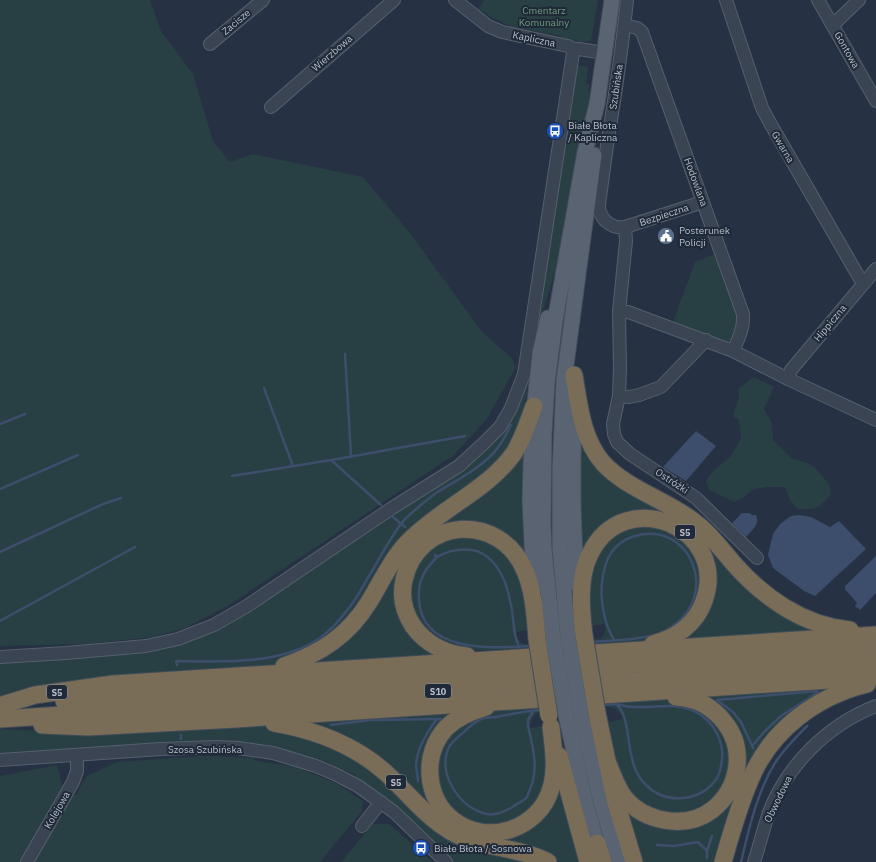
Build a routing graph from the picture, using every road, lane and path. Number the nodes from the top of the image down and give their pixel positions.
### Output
1 (263, 0) edge
2 (394, 0) edge
3 (455, 0) edge
4 (612, 0) edge
5 (627, 0) edge
6 (726, 0) edge
7 (818, 0) edge
8 (859, 0) edge
9 (624, 25) junction
10 (833, 25) junction
11 (210, 44) dead end
12 (575, 50) junction
13 (604, 53) junction
14 (876, 101) edge
15 (597, 104) junction
16 (271, 107) dead end
17 (703, 202) junction
18 (626, 227) junction
19 (567, 260) junction
20 (876, 269) edge
21 (577, 280) junction
22 (864, 284) junction
23 (619, 312) junction
24 (706, 340) junction
25 (733, 351) junction
26 (574, 374) junction
27 (788, 379) junction
28 (619, 396) junction
29 (534, 406) junction
30 (876, 420) edge
31 (757, 558) dead end
32 (581, 610) junction
33 (535, 617) junction
34 (876, 634) edge
35 (561, 637) junction
36 (876, 649) edge
37 (630, 650) junction
38 (0, 657) edge
39 (495, 659) junction
40 (876, 663) edge
41 (255, 674) junction
42 (876, 677) edge
43 (876, 682) edge
44 (640, 693) junction
45 (517, 700) junction
46 (876, 706) edge
47 (1, 710) edge
48 (589, 714) junction
49 (236, 719) junction
50 (550, 722) junction
51 (0, 724) edge
52 (77, 755) junction
53 (0, 760) edge
54 (607, 761) junction
55 (381, 802) junction
56 (362, 826) dead end
57 (597, 843) joint
58 (27, 862) edge
59 (446, 862) edge
60 (548, 862) edge
61 (588, 862) edge
62 (603, 862) edge
63 (619, 862) edge
64 (634, 862) edge
65 (723, 862) edge
66 (754, 862) edge

1 - 11 street, Zacisze
2 - 16 street, Wierzbowa
3 - 12 street, Kapliczna
4 - 13 main road, Szubińska
5 - 9 street, Szubińska
6 - 22 street, Gwarna
7 - 10 street, Gontowa
8 - 10 street
9 - 17 street, Hodowlana
9 - 18 street, Szubińska
10 - 14 street, Gontowa
12 - 13 street, Kapliczna
12 - 38 street
13 - 15 main road, Szubińska
15 - 19 main road, Szubińska
15 - 21 main road, Szubińska
17 - 18 street, Bezpieczna
17 - 25 street, Hodowlana
18 - 23 street, Ostróżki
19 - 29 main road
19 - 35 main road
20 - 22 street, Hippiczna
21 - 26 main road
21 - 35 main road
22 - 27 street, Hippiczna
23 - 24 street
23 - 28 street, Ostróżki
24 - 25 street
24 - 28 street
25 - 27 street
26 - 32 main road
26 - 34 highway
27 - 30 street
28 - 31 street, Ostróżki
29 - 33 main road
29 - 41 highway
32 - 35 highway, S5
32 - 37 highway, S5
33 - 35 highway
33 - 39 highway
34 - 37 highway
35 - 48 highway, S5, bridge
35 - 50 highway, bridge
35 - 57 main road, bridge
36 - 47 highway, S10
37 - 39 highway, S5
39 - 41 highway, S5
40 - 47 highway, S10
41 - 47 highway, S5
42 - 44 highway
43 - 65 highway
44 - 45 highway
44 - 54 highway
45 - 49 highway
45 - 50 highway
46 - 66 street, Obwodowa
48 - 54 highway, S5
48 - 63 main road
49 - 51 highway, S5
49 - 60 highway, S5
50 - 61 highway
52 - 53 street, Szosa Szubińska
52 - 55 street, Szosa Szubińska
52 - 58 street, Kolejowa
54 - 64 highway, S5
55 - 56 street
55 - 59 street, Szosa Szubińska
57 - 62 highway

